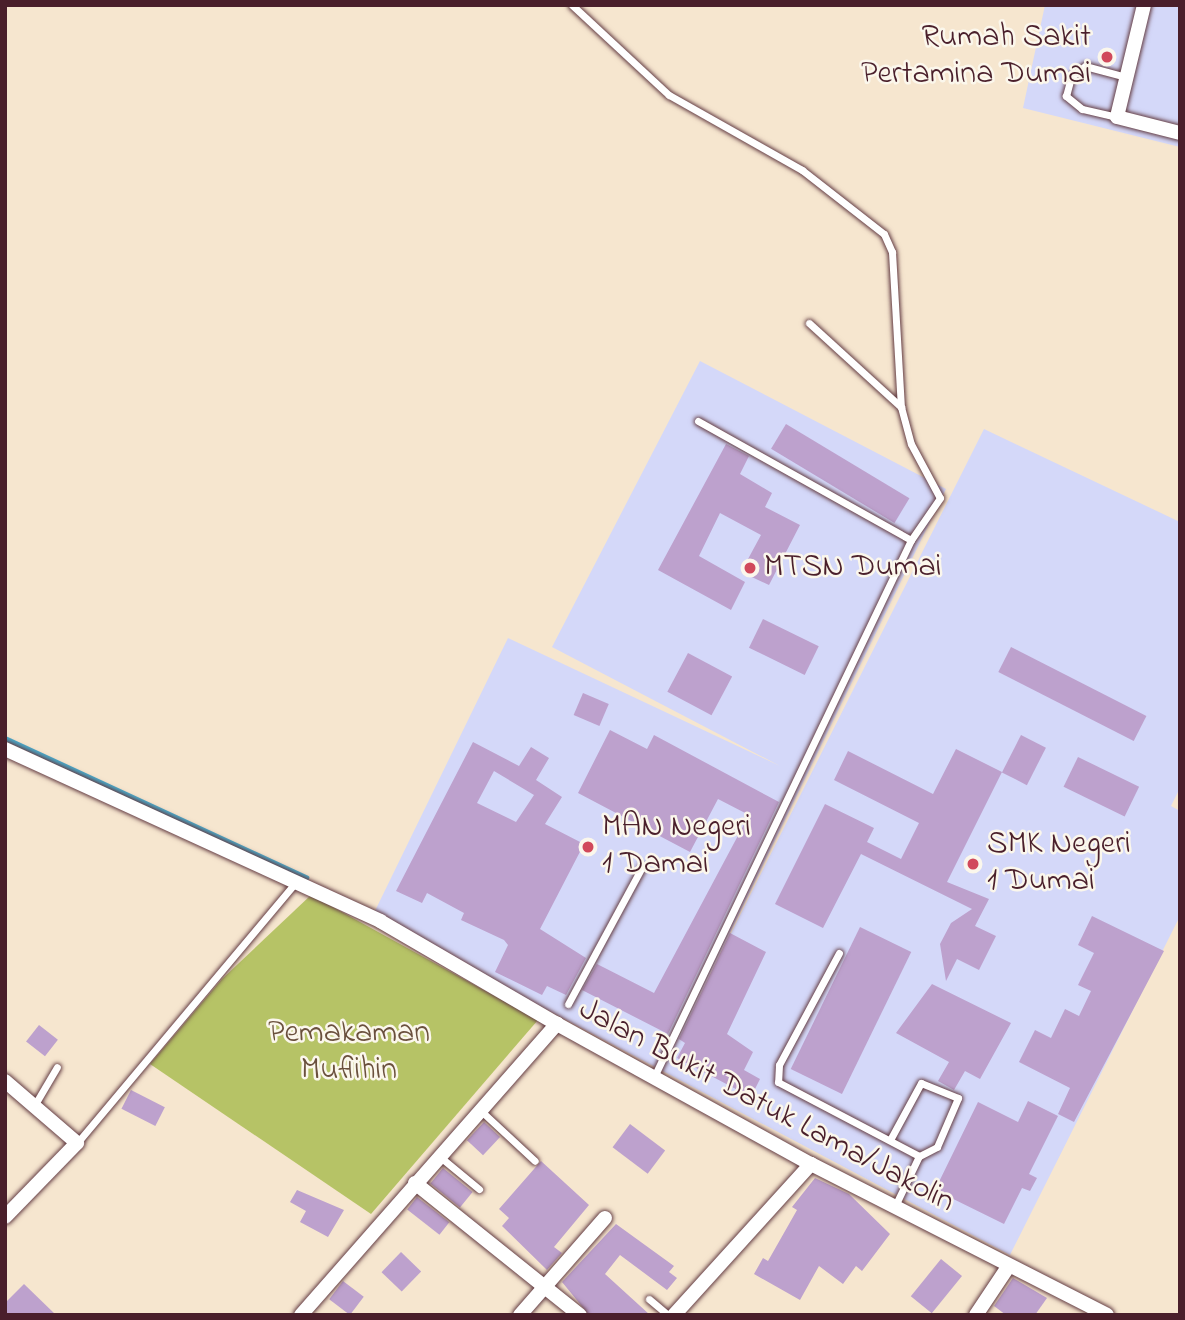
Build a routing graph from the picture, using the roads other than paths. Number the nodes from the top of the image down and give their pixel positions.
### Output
1 (572, 5) edge
2 (1144, 5) edge
3 (1126, 77) junction
4 (1117, 117) junction
5 (1180, 133) edge
6 (809, 323) dead end
7 (901, 407) junction
8 (698, 421) dead end
9 (911, 540) junction
10 (5, 749) edge
11 (642, 866) dead end
12 (297, 881) junction
13 (839, 953) dead end
14 (568, 1004) dead end
15 (560, 1018) junction
16 (57, 1067) dead end
17 (653, 1079) junction
18 (5, 1081) edge
19 (33, 1107) junction
20 (479, 1109) junction
21 (890, 1140) junction
22 (77, 1143) junction
23 (439, 1156) junction
24 (919, 1156) junction
25 (535, 1161) dead end
26 (811, 1164) junction
27 (415, 1183) junction
28 (479, 1189) dead end
29 (895, 1206) junction
30 (5, 1217) edge
31 (605, 1217) dead end
32 (1008, 1267) junction
33 (547, 1287) junction
34 (649, 1299) dead end
35 (301, 1315) edge
36 (520, 1315) edge
37 (580, 1315) edge
38 (671, 1315) edge
39 (976, 1315) edge
40 (1107, 1315) edge

1 - 7 lane
2 - 3 street
3 - 4 street
3 - 4 lane
4 - 5 street
6 - 7 lane
7 - 9 lane
8 - 9 lane
9 - 17 lane
10 - 12 street
11 - 14 lane
12 - 15 street
12 - 22 lane
13 - 21 lane
15 - 17 street, Jalan Bukit Datuk Lama/Jakolin
15 - 20 street, Jalan Bukit Datuk Lama/Jakolin
16 - 19 lane
17 - 26 street, Jalan Bukit Datuk Lama/Jakolin
18 - 19 street
19 - 22 street
20 - 23 street, Jalan Bukit Datuk Lama/Jakolin
20 - 25 lane
21 - 24 lane
21 - 24 lane
22 - 30 street
23 - 27 street, Jalan Bukit Datuk Lama/Jakolin
23 - 28 lane
24 - 29 lane
26 - 29 street, Jalan Bukit Datuk Lama/Jakolin
26 - 38 street
27 - 33 street
27 - 35 street, Jalan Bukit Datuk Lama/Jakolin
29 - 32 street, Jalan Bukit Datuk Lama/Jakolin
31 - 33 street
32 - 39 street
32 - 40 street, Jalan Bukit Datuk Lama/Jakolin
33 - 36 street
33 - 37 street
34 - 38 lane

